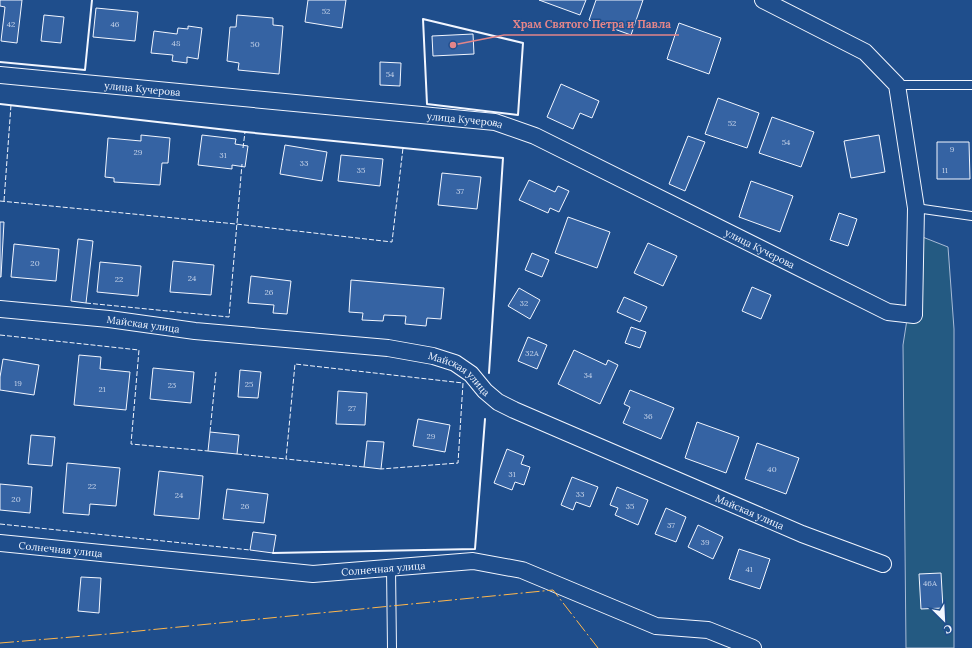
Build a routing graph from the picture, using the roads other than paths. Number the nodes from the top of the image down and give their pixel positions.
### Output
1 (763, 0) edge
2 (0, 75) edge
3 (972, 84) edge
4 (897, 85) junction
5 (916, 208) junction
6 (972, 216) edge
7 (0, 309) edge
8 (0, 543) edge
9 (883, 564) dead end
10 (391, 568) junction
11 (392, 648) edge
12 (753, 648) edge

1 - 4 street
2 - 5 street, улица Кучерова
3 - 4 lane
4 - 5 street
5 - 6 lane
7 - 9 street, Майская улица
8 - 10 street, Солнечная улица
10 - 11 lane
10 - 12 street, Солнечная улица

